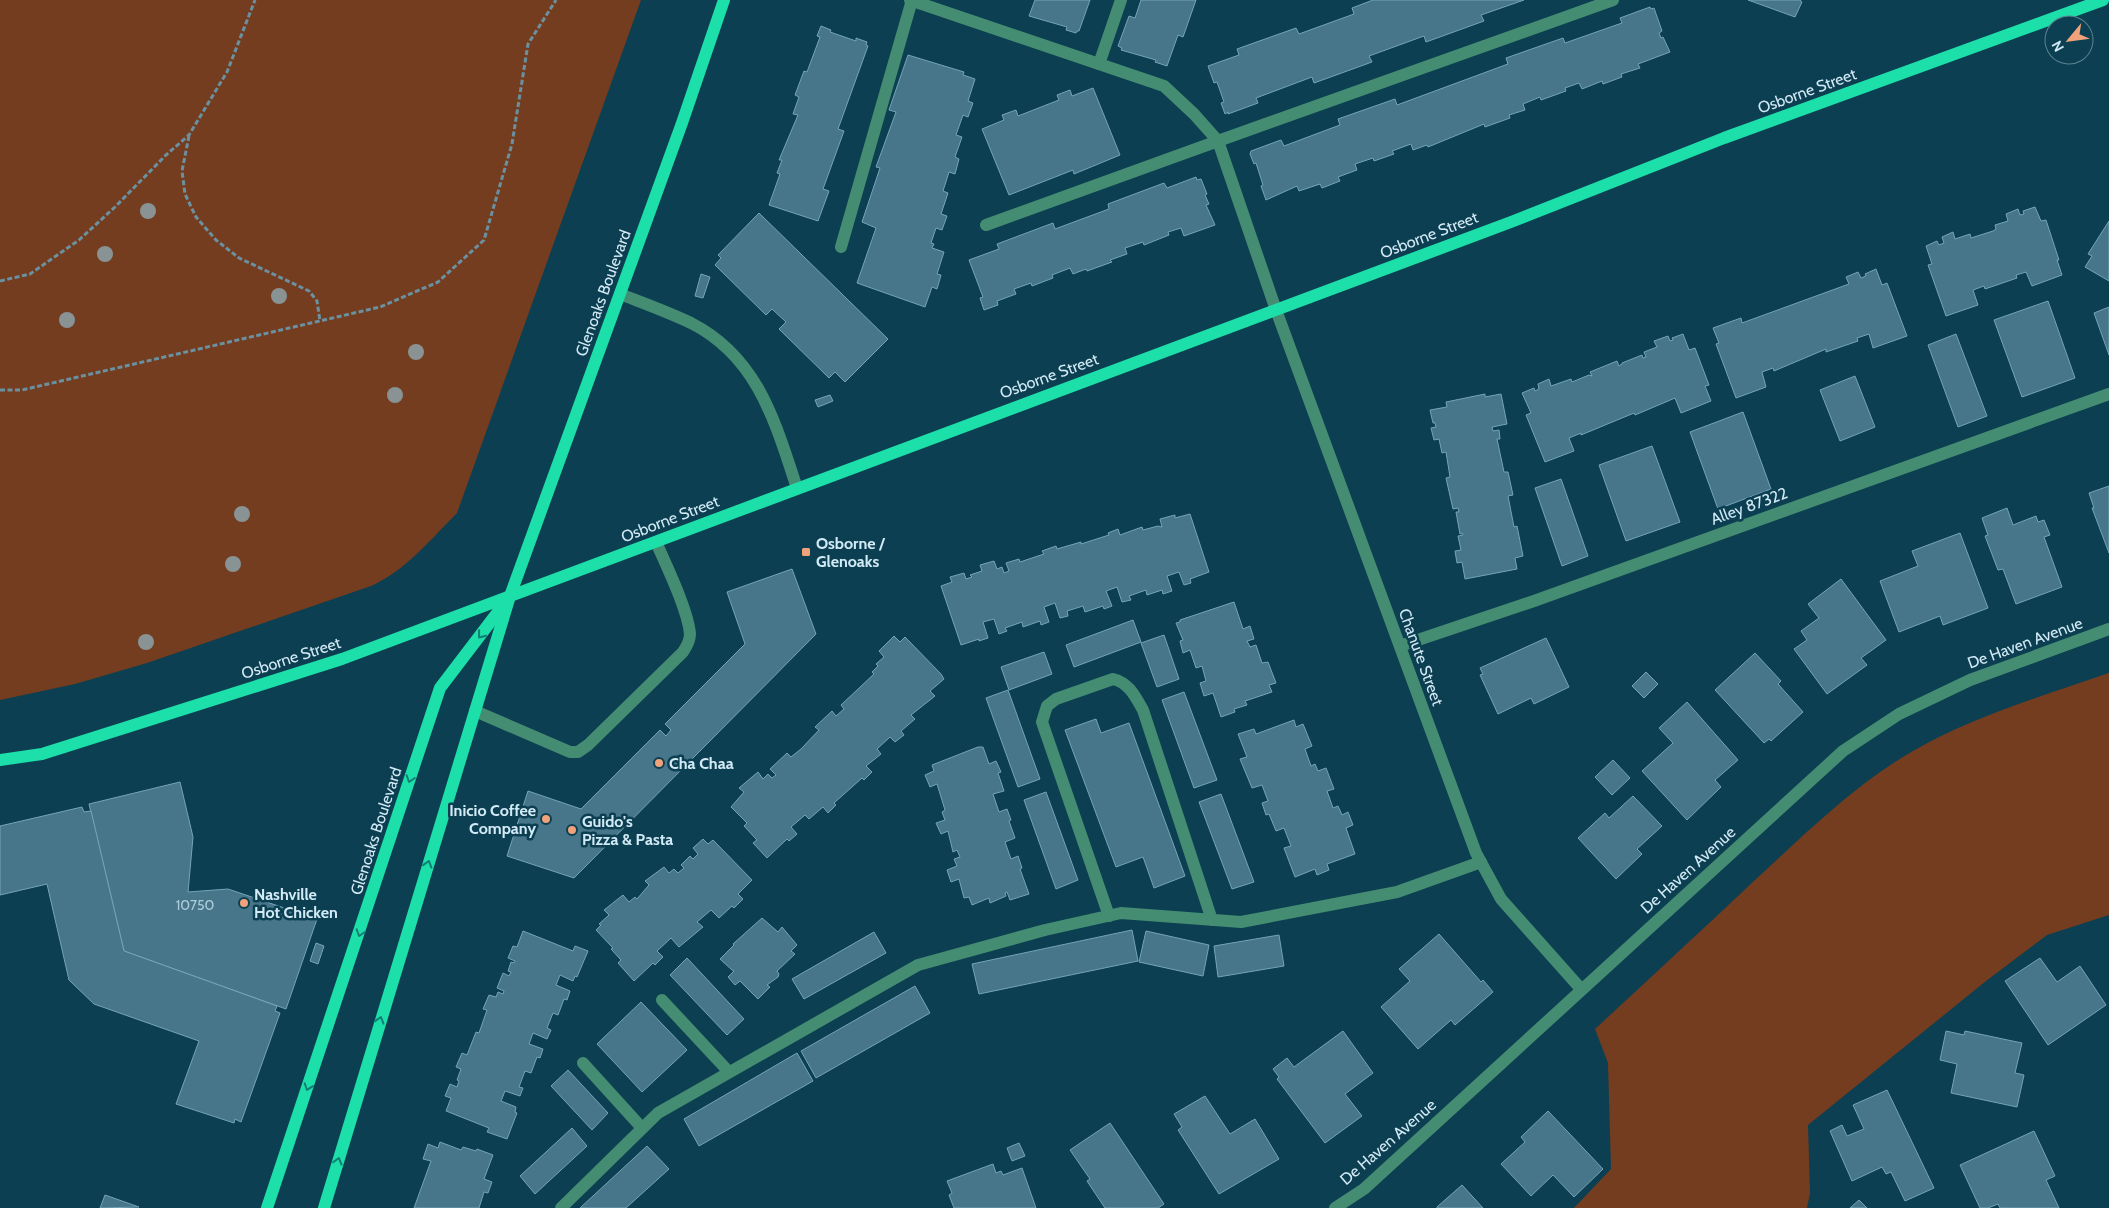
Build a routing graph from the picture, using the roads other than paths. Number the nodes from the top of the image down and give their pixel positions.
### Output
1 (724, 0) edge
2 (911, 0) edge
3 (1121, 0) edge
4 (1613, 0) edge
5 (2103, 0) edge
6 (1099, 64) junction
7 (1218, 141) junction
8 (986, 225) dead end
9 (841, 247) dead end
10 (620, 294) junction
11 (1276, 310) junction
12 (2109, 394) edge
13 (797, 488) junction
14 (656, 542) junction
15 (510, 596) junction
16 (2109, 629) edge
17 (1400, 646) junction
18 (475, 711) junction
19 (0, 760) edge
20 (1481, 862) junction
21 (1109, 916) junction
22 (1212, 920) junction
23 (1581, 989) junction
24 (662, 1000) dead end
25 (583, 1063) dead end
26 (729, 1072) junction
27 (642, 1128) junction
28 (267, 1208) edge
29 (324, 1208) edge
30 (561, 1208) edge
31 (1335, 1208) edge

1 - 10 main road, Glenoaks Boulevard
2 - 6 street
2 - 9 street
3 - 6 street
4 - 7 street
5 - 11 main road, Osborne Street
6 - 7 street
7 - 8 street
7 - 11 street, Chanute Street
10 - 13 street
10 - 15 main road, Glenoaks Boulevard
11 - 13 main road, Osborne Street
11 - 17 street, Chanute Street
12 - 17 street, Alley 87322
13 - 14 main road, Osborne Street
14 - 15 main road, Osborne Street
14 - 18 street
15 - 18 main road, Glenoaks Boulevard
15 - 19 main road, Osborne Street
15 -> 28 main road, Glenoaks Boulevard
16 - 23 street, De Haven Avenue
17 - 20 street, Chanute Street
29 -> 18 main road, Glenoaks Boulevard
20 - 22 street
20 - 23 street, Chanute Street
21 - 22 street
21 - 22 street
21 - 26 street
23 - 31 street, De Haven Avenue
24 - 26 street
25 - 27 street
26 - 27 street
27 - 30 street

